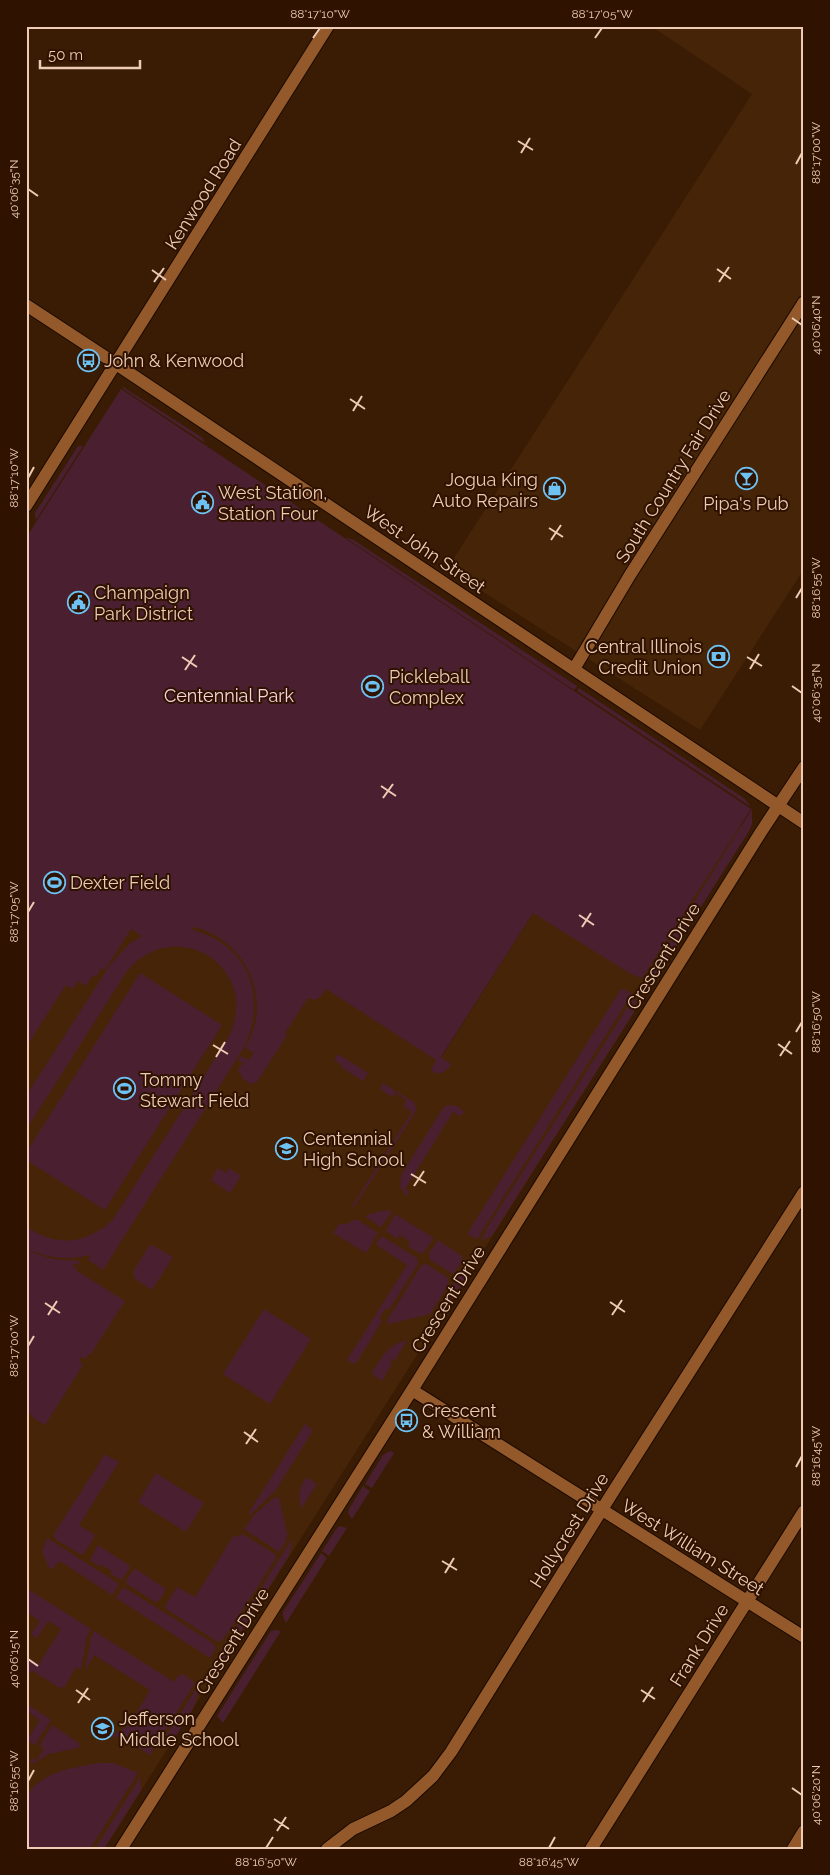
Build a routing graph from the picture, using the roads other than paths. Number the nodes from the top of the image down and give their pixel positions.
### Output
1 (325, 28) edge
2 (804, 302) edge
3 (26, 305) edge
4 (799, 319) edge
5 (116, 364) junction
6 (26, 506) edge
7 (574, 669) junction
8 (804, 767) edge
9 (778, 806) junction
10 (804, 823) edge
11 (804, 1192) edge
12 (412, 1390) junction
13 (602, 1510) junction
14 (804, 1511) edge
15 (747, 1602) junction
16 (804, 1637) edge
17 (804, 1831) edge
18 (121, 1849) edge
19 (327, 1849) edge
20 (591, 1849) edge
21 (793, 1849) edge

1 - 5 street, Kenwood Road
2 - 4 street, South Country Fair Drive
3 - 5 street, West John Street
4 - 7 street, South Country Fair Drive
5 - 6 street, Kenwood Road
5 - 7 street, West John Street
7 - 9 street, West John Street
8 - 9 street, Crescent Drive
9 - 10 street, West John Street
9 - 12 street, Crescent Drive
11 - 13 street, Hollycrest Drive
12 - 13 street, West William Street
12 - 18 street, Crescent Drive
13 - 15 street, West William Street
13 - 19 street, Hollycrest Drive
14 - 15 street, Frank Drive
15 - 16 street, West William Street
15 - 20 street, Frank Drive
17 - 21 street

